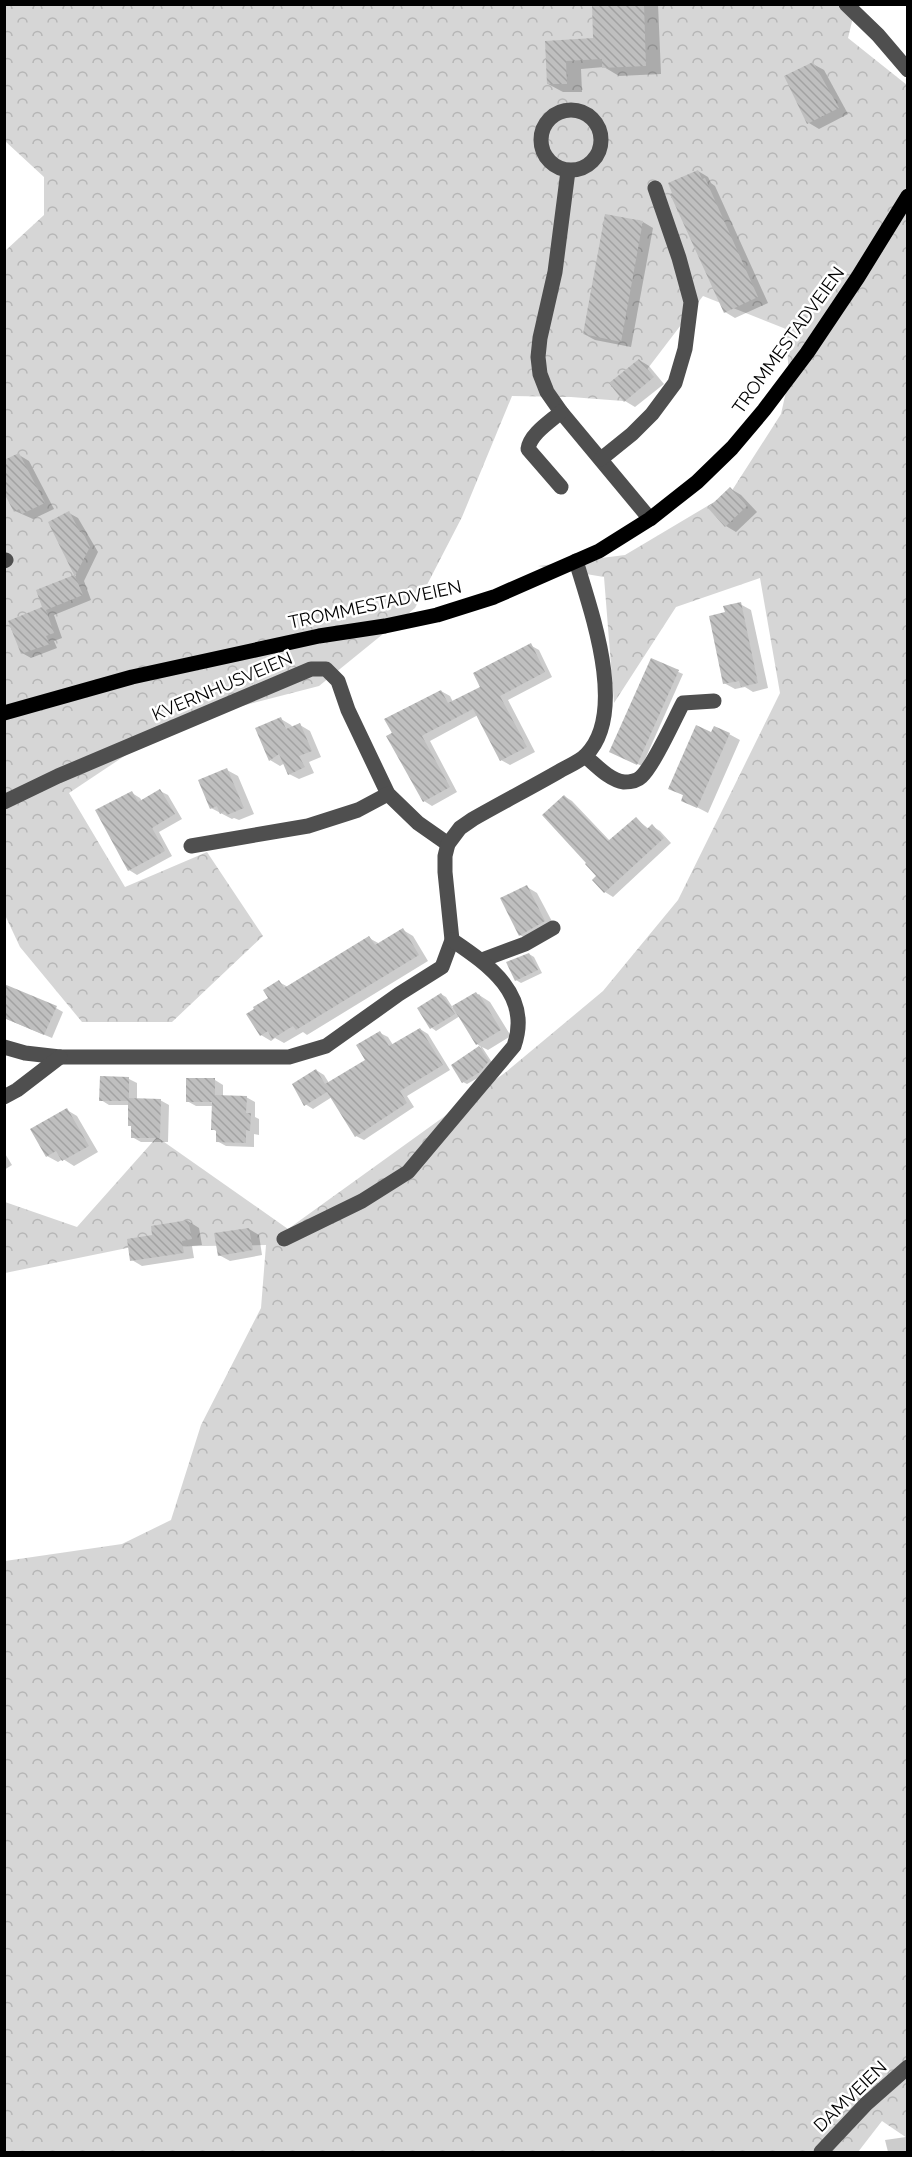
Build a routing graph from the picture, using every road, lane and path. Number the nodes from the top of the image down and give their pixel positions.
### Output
1 (846, 4) edge
2 (908, 70) edge
3 (568, 171) junction
4 (655, 188) dead end
5 (908, 196) edge
6 (561, 412) junction
7 (602, 459) junction
8 (561, 487) dead end
9 (650, 519) junction
10 (576, 561) junction
11 (714, 701) dead end
12 (4, 713) edge
13 (585, 756) junction
14 (388, 794) junction
15 (4, 802) edge
16 (448, 844) junction
17 (191, 846) dead end
18 (553, 928) dead end
19 (452, 940) junction
20 (482, 960) junction
21 (4, 1047) edge
22 (60, 1056) junction
23 (4, 1097) edge
24 (284, 1239) dead end
25 (908, 2067) edge
26 (821, 2152) edge

1 - 2 street
3 - 3 street
3 - 6 street
4 - 7 street
5 - 9 main road, TROMMESTADVEIEN
6 - 7 street
6 - 8 street
7 - 9 street
9 - 10 main road, TROMMESTADVEIEN
10 - 12 main road, TROMMESTADVEIEN
10 - 13 street
11 - 13 street
13 - 16 street
14 - 15 street, KVERNHUSVEIEN
14 - 16 street, KVERNHUSVEIEN
14 - 17 street
16 - 19 street
18 - 20 street
19 - 20 street
19 - 22 street
20 - 24 street
21 - 22 street
22 - 23 street
25 - 26 street, DAMVEIEN

